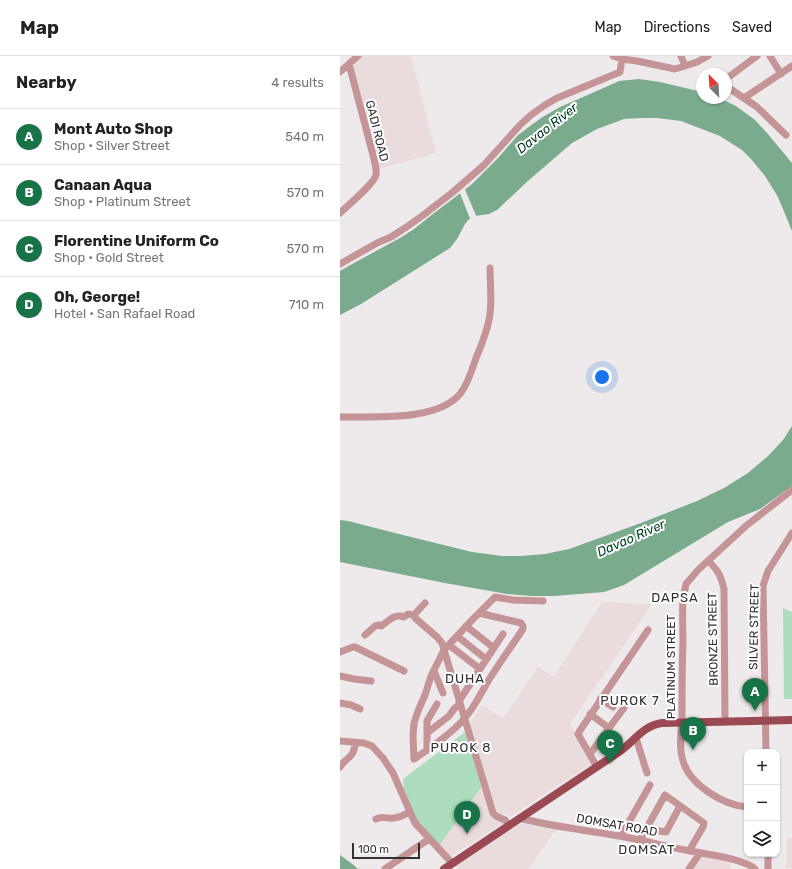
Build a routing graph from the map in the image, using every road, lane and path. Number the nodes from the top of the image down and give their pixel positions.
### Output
1 (358, 56) edge
2 (654, 56) edge
3 (682, 56) edge
4 (708, 56) edge
5 (757, 56) edge
6 (770, 56) edge
7 (617, 57) edge
8 (637, 58) edge
9 (349, 64) junction
10 (656, 65) junction
11 (685, 66) junction
12 (792, 66) edge
13 (340, 72) edge
14 (781, 74) junction
15 (732, 75) edge
16 (732, 90) edge
17 (744, 98) junction
18 (786, 136) dead end
19 (340, 213) edge
20 (340, 264) edge
21 (490, 268) dead end
22 (340, 417) edge
23 (792, 490) edge
24 (792, 533) edge
25 (708, 561) junction
26 (543, 601) dead end
27 (425, 603) dead end
28 (480, 613) junction
29 (414, 615) junction
30 (466, 626) junction
31 (648, 630) dead end
32 (503, 634) dead end
33 (365, 635) dead end
34 (457, 636) junction
35 (447, 647) junction
36 (494, 648) junction
37 (340, 652) edge
38 (486, 659) junction
39 (480, 669) junction
40 (404, 671) dead end
41 (434, 671) junction
42 (340, 676) edge
43 (371, 681) dead end
44 (443, 693) dead end
45 (600, 699) junction
46 (340, 703) edge
47 (459, 703) junction
48 (437, 704) dead end
49 (613, 707) dead end
50 (360, 708) dead end
51 (624, 708) dead end
52 (590, 714) junction
53 (464, 719) junction
54 (792, 720) edge
55 (765, 721) junction
56 (682, 722) junction
57 (725, 722) junction
58 (609, 728) junction
59 (427, 733) junction
60 (636, 738) junction
61 (340, 741) edge
62 (355, 743) junction
63 (427, 749) junction
64 (766, 749) edge
65 (590, 754) junction
66 (340, 767) edge
67 (597, 767) junction
68 (647, 773) dead end
69 (650, 785) dead end
70 (680, 806) junction
71 (744, 806) edge
72 (410, 812) junction
73 (520, 818) junction
74 (376, 819) dead end
75 (510, 825) junction
76 (646, 829) junction
77 (621, 836) junction
78 (429, 839) junction
79 (640, 840) junction
80 (689, 851) junction
81 (700, 853) junction
82 (768, 857) edge
83 (452, 863) junction
84 (385, 869) edge
85 (444, 869) edge
86 (689, 869) edge
87 (755, 869) edge
88 (768, 869) edge

1 - 9 street
2 - 10 street
3 - 11 street
4 - 11 street
5 - 15 street
6 - 14 street
7 - 8 street
7 - 20 street
8 - 10 street
9 - 13 street
9 - 19 street, GADI ROAD
10 - 11 street
12 - 14 street
14 - 17 street
16 - 17 street
17 - 18 street
21 - 22 street
23 - 25 street, PLATINUM STREET
24 - 55 street, SILVER STREET
25 - 56 street, PLATINUM STREET
25 - 57 street, BRONZE STREET
26 - 28 street
27 - 29 street
28 - 30 street
28 - 53 street
29 - 33 street
29 - 35 street
30 - 34 street
30 - 36 street
31 - 45 street
32 - 36 street
34 - 35 street
34 - 38 street
35 - 39 street
35 - 41 street
35 - 47 street
36 - 38 street
37 - 40 street
38 - 39 street
39 - 47 street
41 - 44 street
41 - 63 street
42 - 43 street
45 - 49 street
45 - 52 street
46 - 50 street
47 - 53 street
47 - 59 street
48 - 59 street
51 - 58 street
52 - 58 street
52 - 65 street
53 - 63 street
53 - 75 street
54 - 55 main road
55 - 57 main road
55 - 64 street, SILVER STREET
56 - 57 main road
56 - 60 main road
56 - 71 street, PLATINUM STREET
58 - 65 street
59 - 63 street
60 - 67 main road
60 - 68 street
61 - 62 street
62 - 66 street
62 - 72 street
65 - 67 street
67 - 73 main road
69 - 77 street
70 - 76 street
70 - 76 street
70 - 80 street
72 - 74 street
72 - 78 street
73 - 75 main road
73 - 77 street, DOMSAT ROAD
75 - 83 main road
76 - 79 street
77 - 79 street, DOMSAT ROAD
78 - 83 street
78 - 84 street
79 - 80 street, DOMSAT ROAD
80 - 81 street, DOMSAT ROAD
81 - 86 street
81 - 87 street, DOMSAT ROAD
82 - 88 street
83 - 85 main road

